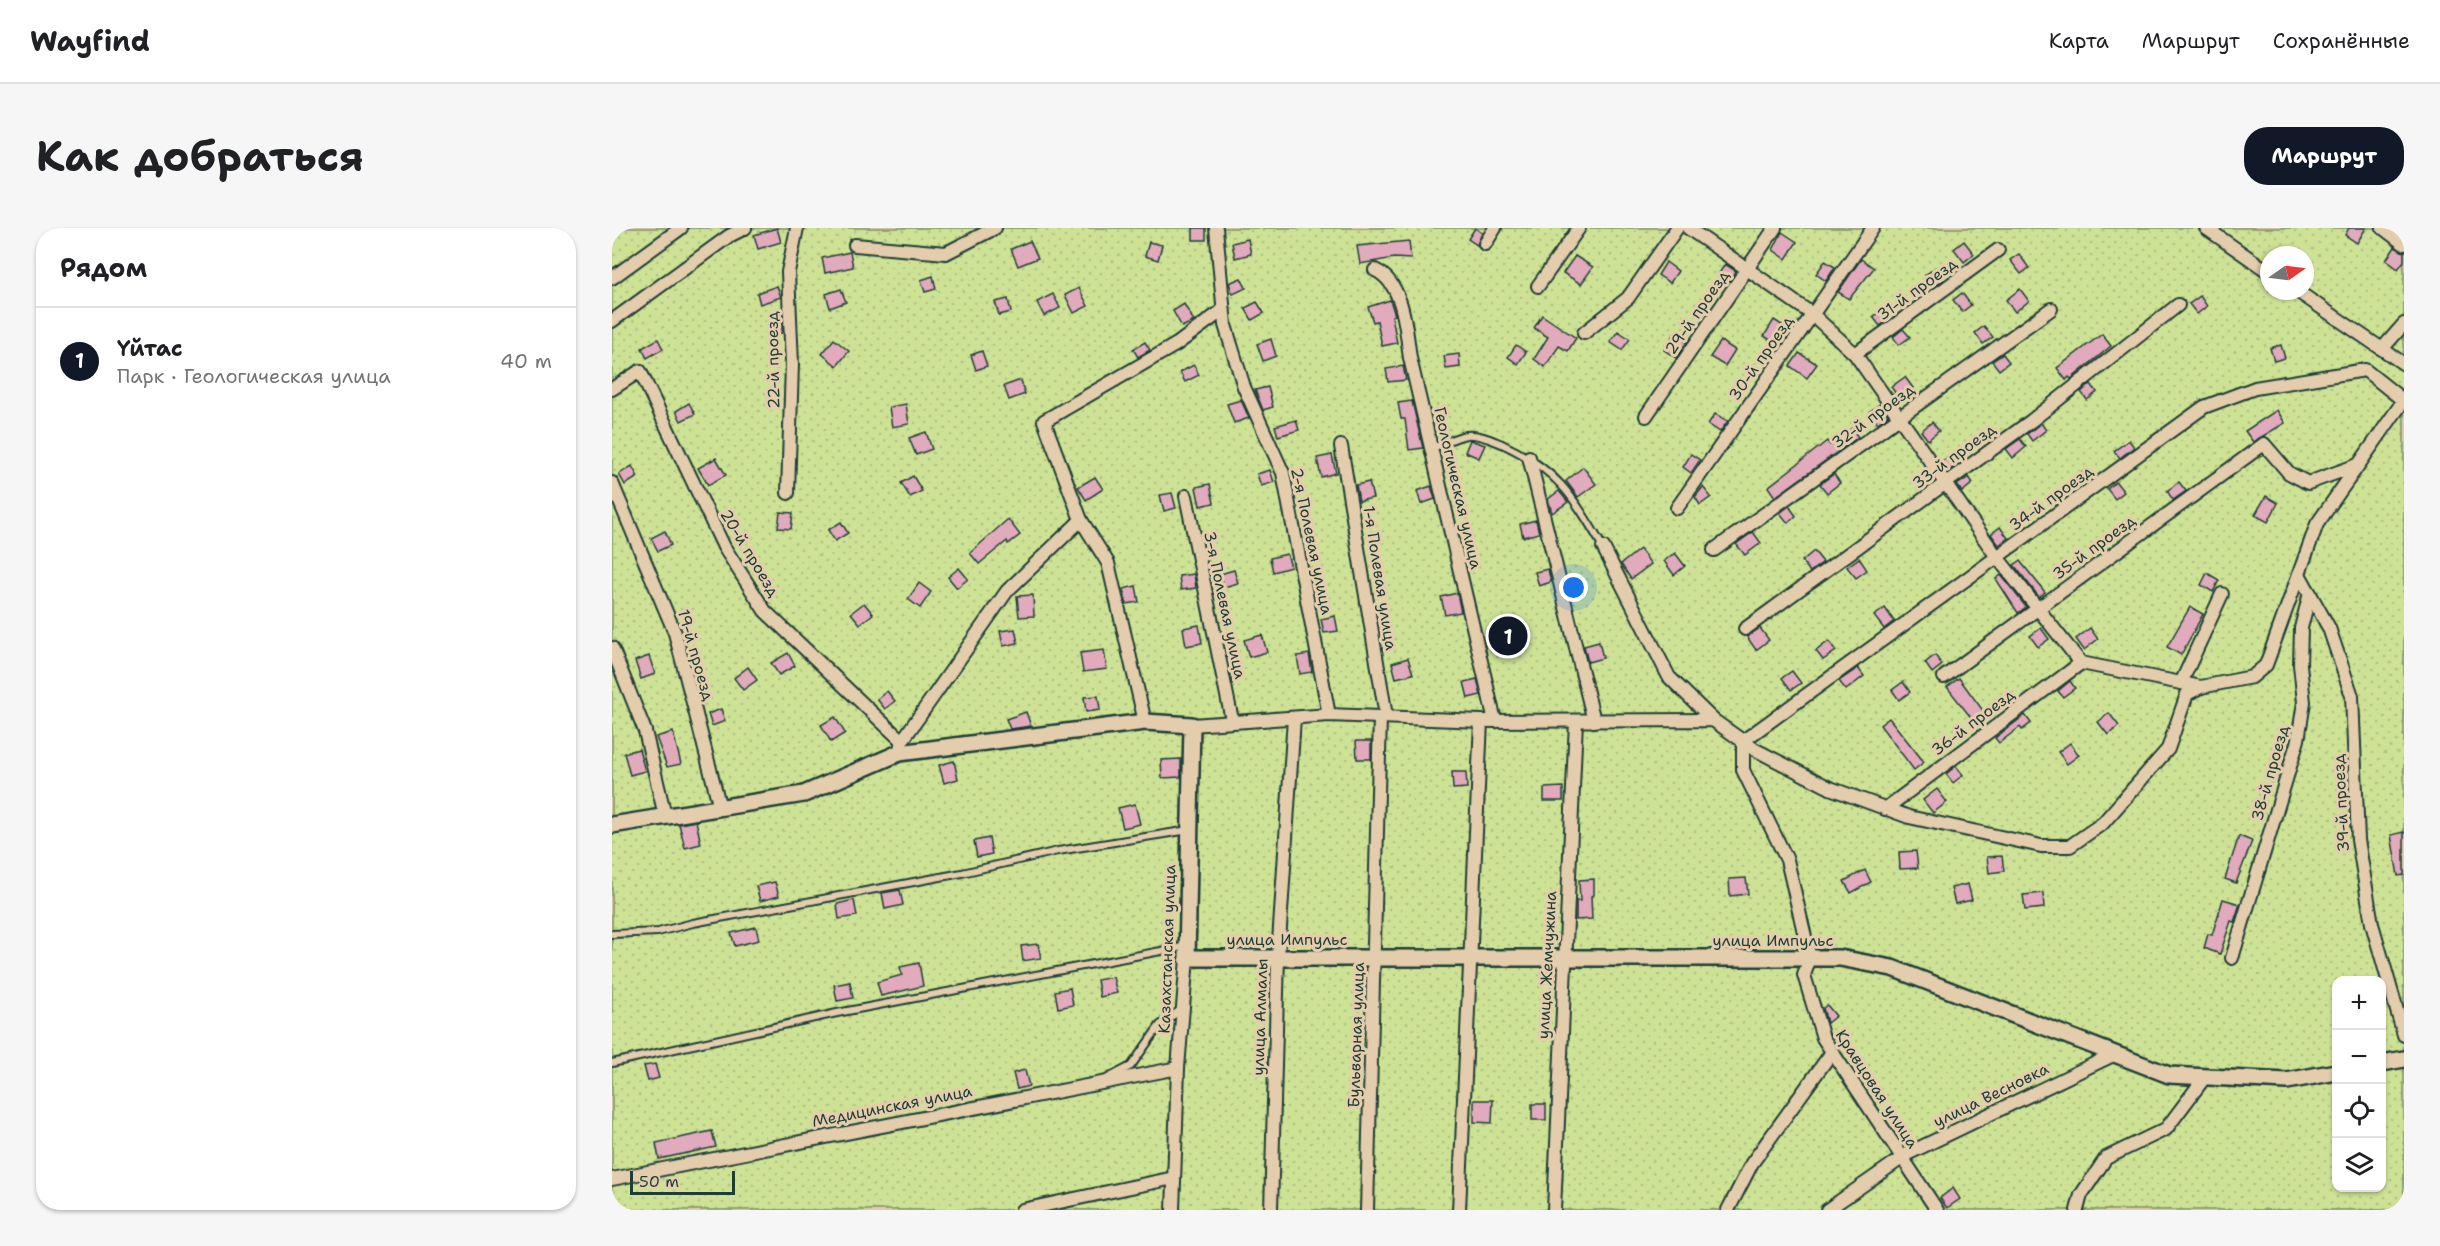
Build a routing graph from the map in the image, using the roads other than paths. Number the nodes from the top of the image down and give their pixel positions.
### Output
1 (681, 228) edge
2 (745, 228) edge
3 (796, 228) edge
4 (995, 228) edge
5 (1216, 228) edge
6 (1495, 228) edge
7 (1579, 228) edge
8 (1677, 228) edge
9 (1688, 228) edge
10 (1775, 228) edge
11 (1873, 228) edge
12 (2206, 228) edge
13 (2383, 228) edge
14 (855, 244) dead end
15 (1485, 244) dead end
16 (2404, 244) edge
17 (1998, 250) dead end
18 (2260, 266) edge
19 (1748, 267) junction
20 (1375, 270) dead end
21 (612, 278) edge
22 (1538, 286) dead end
23 (2310, 300) edge
24 (2178, 305) dead end
25 (2051, 309) dead end
26 (1223, 310) junction
27 (1812, 314) junction
28 (612, 321) edge
29 (2404, 324) edge
30 (1584, 333) dead end
31 (2382, 349) junction
32 (1855, 354) junction
33 (2404, 364) edge
34 (612, 389) edge
35 (2404, 401) edge
36 (1646, 416) dead end
37 (1900, 417) junction
38 (1341, 446) dead end
39 (1432, 448) junction
40 (1529, 457) junction
41 (2358, 465) junction
42 (1947, 482) junction
43 (612, 483) edge
44 (788, 493) dead end
45 (1186, 496) dead end
46 (1677, 508) dead end
47 (1081, 520) junction
48 (1603, 547) joint
49 (1714, 550) dead end
50 (1997, 557) junction
51 (2300, 576) junction
52 (2310, 593) junction
53 (2222, 594) dead end
54 (2037, 610) junction
55 (1745, 629) dead end
56 (612, 648) edge
57 (2081, 663) junction
58 (1944, 677) dead end
59 (2181, 683) junction
60 (2201, 687) junction
61 (1329, 715) junction
62 (1383, 716) junction
63 (1294, 718) junction
64 (1232, 720) junction
65 (1713, 720) junction
66 (1481, 721) junction
67 (1495, 721) junction
68 (1576, 721) junction
69 (1594, 721) junction
70 (1145, 722) junction
71 (1192, 725) junction
72 (1743, 741) junction
73 (901, 747) junction
74 (720, 808) junction
75 (1885, 809) junction
76 (665, 816) junction
77 (612, 825) edge
78 (1189, 830) junction
79 (612, 934) edge
80 (1187, 952) junction
81 (1278, 957) junction
82 (1375, 957) junction
83 (1469, 958) junction
84 (1564, 958) junction
85 (1810, 958) junction
86 (2232, 958) dead end
87 (1185, 1006) junction
88 (2404, 1035) edge
89 (1832, 1052) junction
90 (2113, 1055) junction
91 (2404, 1059) edge
92 (2386, 1062) edge
93 (612, 1063) edge
94 (1178, 1068) junction
95 (2332, 1073) edge
96 (2205, 1077) junction
97 (1100, 1082) junction
98 (1902, 1158) junction
99 (1174, 1178) junction
100 (612, 1179) edge
101 (1022, 1210) edge
102 (1173, 1210) edge
103 (1271, 1210) edge
104 (1367, 1210) edge
105 (1459, 1210) edge
106 (1554, 1210) edge
107 (1728, 1210) edge
108 (1827, 1210) edge
109 (1937, 1210) edge
110 (2077, 1210) edge

1 - 21 street
2 - 28 street
3 - 44 street, 22-й проезд
4 - 14 street
5 - 26 street, 2-я Полевая улица
6 - 15 street
7 - 22 street
8 - 30 street
9 - 19 street
10 - 19 street, 29-й проезд
11 - 27 street, 30-й проезд
12 - 18 street
13 - 16 street
17 - 32 street, 31-й проезд
19 - 27 street
19 - 36 street, 29-й проезд
20 - 39 street, Геологическая улица
23 - 31 street
24 - 42 street, 33-й проезд
25 - 37 street, 32-й проезд
26 - 47 street
26 - 61 street, 2-я Полевая улица
27 - 32 street
27 - 46 street, 30-й проезд
29 - 31 street
31 - 33 street
32 - 37 street
34 - 73 street, 20-й проезд
35 - 41 street
35 - 50 street, 34-й проезд
37 - 42 street
37 - 49 street, 32-й проезд
38 - 62 street, 1-я Полевая улица
39 - 40 lane
39 - 67 street, Геологическая улица
40 - 48 lane
40 - 69 street
41 - 51 street
41 - 54 street, 35-й проезд
42 - 50 street
42 - 55 street, 33-й проезд
43 - 74 street, 19-й проезд
45 - 64 street, 3-я Полевая улица
47 - 70 street
47 - 73 street
48 - 65 street
50 - 54 street
50 - 72 street, 34-й проезд
51 - 52 street, 39-й проезд
51 - 60 street
52 - 86 street, 38-й проезд
52 - 88 street, 39-й проезд
53 - 59 street
54 - 57 street
54 - 58 street, 35-й проезд
56 - 76 street
57 - 59 street
57 - 75 street, 36-й проезд
59 - 60 street
60 - 75 street
61 - 62 street
61 - 63 street
62 - 66 street
62 - 82 street, Бульварная улица
63 - 64 street
63 - 81 street, улица Алмалы
64 - 71 street
65 - 69 street
65 - 72 street
66 - 67 street
66 - 83 street
67 - 68 street
68 - 69 street
68 - 84 street, улица Жемчужина
70 - 71 street
70 - 73 street
71 - 78 street, Казахстанская улица
72 - 75 street
72 - 85 street, Кравцовая улица
73 - 74 street
74 - 76 street
76 - 77 street
78 - 79 lane
78 - 80 street, Казахстанская улица
80 - 81 street, улица Импульс
80 - 87 street, Казахстанская улица
80 - 93 lane
81 - 82 street, улица Импульс
81 - 103 street, улица Алмалы
82 - 83 street, улица Импульс
82 - 104 street, Бульварная улица
83 - 84 street, улица Импульс
83 - 105 street
84 - 85 street, улица Импульс
84 - 106 street, улица Жемчужина
85 - 89 street, Кравцовая улица
85 - 90 street, улица Импульс
87 - 94 street, Казахстанская улица
87 - 97 lane
89 - 98 street, Кравцовая улица
89 - 107 street
90 - 96 street, улица Импульс
90 - 98 street, улица Весновка
91 - 92 street
94 - 97 street, Медицинская улица
94 - 99 street, Казахстанская улица
95 - 96 street, улица Импульс
96 - 110 street
97 - 100 street, Медицинская улица
98 - 108 street, улица Весновка
98 - 109 street, Кравцовая улица
99 - 101 street
99 - 102 street, Казахстанская улица

